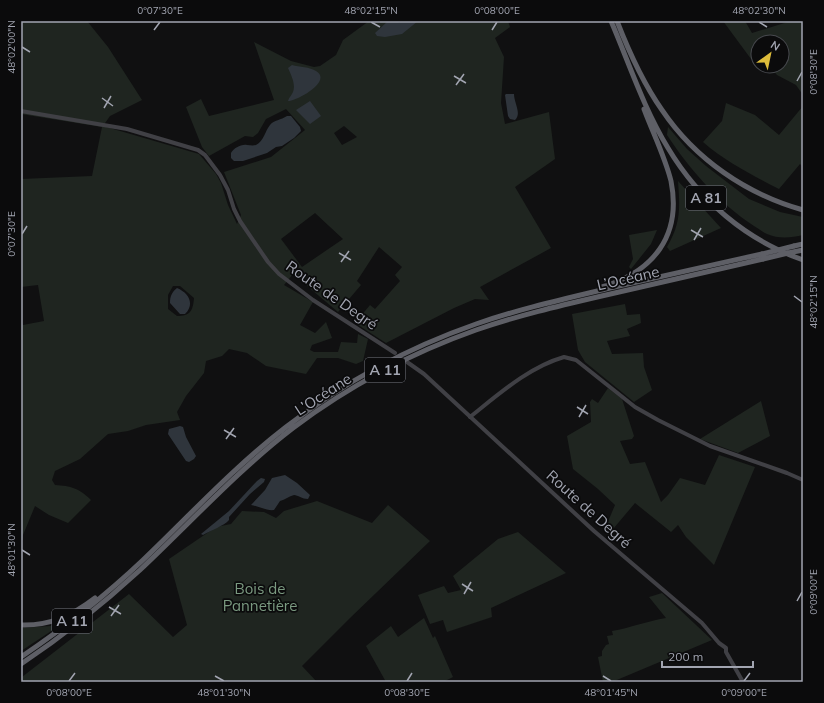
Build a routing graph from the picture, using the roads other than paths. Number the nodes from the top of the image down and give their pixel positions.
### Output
1 (611, 21) edge
2 (617, 21) edge
3 (616, 33) junction
4 (21, 111) edge
5 (803, 208) edge
6 (803, 244) edge
7 (794, 249) junction
8 (803, 250) edge
9 (763, 256) junction
10 (803, 260) edge
11 (589, 293) junction
12 (395, 353) dead end
13 (407, 362) dead end
14 (470, 417) junction
15 (803, 480) edge
16 (120, 581) junction
17 (21, 624) edge
18 (21, 657) edge
19 (21, 664) edge
20 (743, 682) edge

1 - 3 highway, A 81
2 - 5 highway, A 81
3 - 10 highway, A 81
3 - 11 highway
4 - 12 street, Route de Degré
6 - 7 highway, L’Océane / A 11
7 - 8 highway, L’Océane / A 11
7 - 9 highway, L’Océane / A 11, bridge
9 - 11 highway, L’Océane / A 11
9 - 19 highway, L’Océane / A 11
11 - 16 highway, L’Océane / A 11
13 - 14 street, Route de Degré
14 - 15 street
14 - 20 street, Route de Degré
16 - 17 highway
16 - 18 highway, L’Océane / A 11

